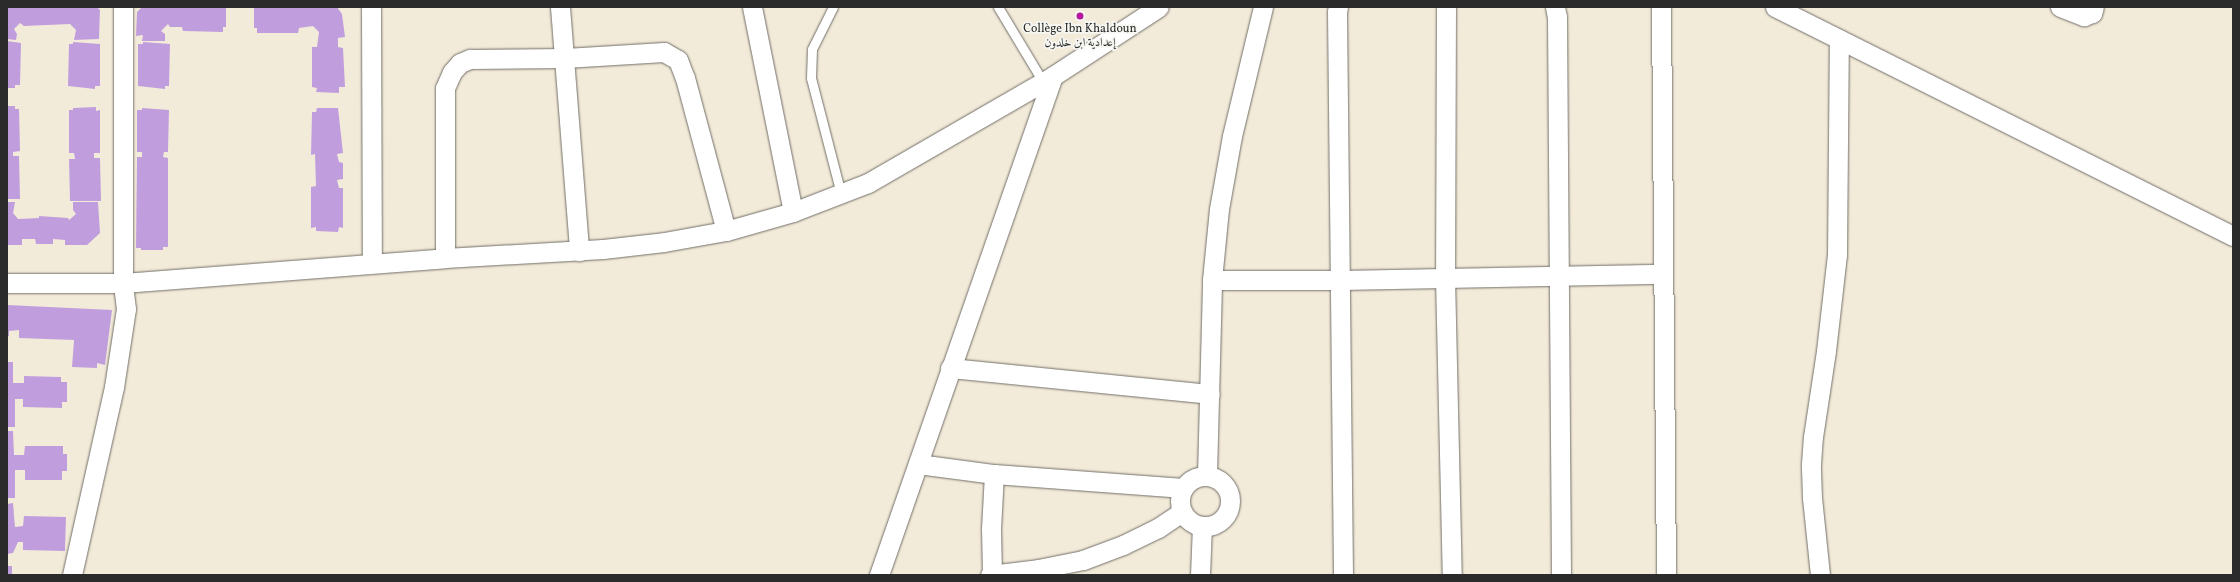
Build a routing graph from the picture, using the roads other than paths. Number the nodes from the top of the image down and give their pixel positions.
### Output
1 (123, 7) edge
2 (371, 7) edge
3 (560, 7) edge
4 (752, 7) edge
5 (833, 7) edge
6 (998, 7) edge
7 (1159, 7) edge
8 (1263, 7) edge
9 (1338, 7) edge
10 (1446, 7) edge
11 (1555, 7) edge
12 (1661, 7) edge
13 (1775, 7) edge
14 (2060, 7) edge
15 (2094, 7) edge
16 (1839, 39) junction
17 (566, 58) junction
18 (1048, 79) junction
19 (842, 194) junction
20 (793, 212) junction
21 (726, 231) junction
22 (2233, 236) edge
23 (579, 250) junction
24 (445, 258) junction
25 (372, 263) junction
26 (1663, 274) junction
27 (1560, 276) junction
28 (1445, 277) junction
29 (1212, 280) junction
30 (1341, 280) junction
31 (7, 283) edge
32 (123, 283) junction
33 (950, 368) junction
34 (1210, 394) junction
35 (918, 464) junction
36 (994, 474) junction
37 (1207, 475) junction
38 (1183, 488) junction
39 (1182, 512) junction
40 (1202, 526) junction
41 (1084, 568) edge
42 (72, 575) edge
43 (884, 575) edge
44 (991, 575) edge
45 (1200, 575) edge
46 (1343, 575) edge
47 (1452, 575) edge
48 (1561, 575) edge
49 (1666, 575) edge
50 (1820, 575) edge

1 - 32 street
2 - 25 street
3 - 17 street
4 - 20 street
5 - 19 lane
6 - 18 lane
7 - 18 street
8 - 29 street
9 - 30 street
10 - 28 street
11 - 27 street
12 - 26 street
13 - 16 street
14 - 15 street
16 - 22 street
16 - 50 street
17 - 21 street
17 - 23 street
17 - 24 street
18 - 19 street
18 - 33 street
19 - 20 street
20 - 21 street
21 - 23 street
23 - 24 street
24 - 25 street
25 - 32 street
26 - 27 street
26 - 49 street
27 - 28 street
27 - 48 street
28 - 30 street
28 - 47 street
29 - 30 street
29 - 34 street
30 - 46 street
31 - 32 street
32 - 42 street
33 - 34 street
33 - 35 street
34 - 37 street
35 - 36 street
35 - 43 street
36 - 38 street
36 - 44 street
37 - 38 street
37 - 40 street
38 - 39 street
39 - 40 street
39 - 41 street
40 - 45 street
41 - 44 street

